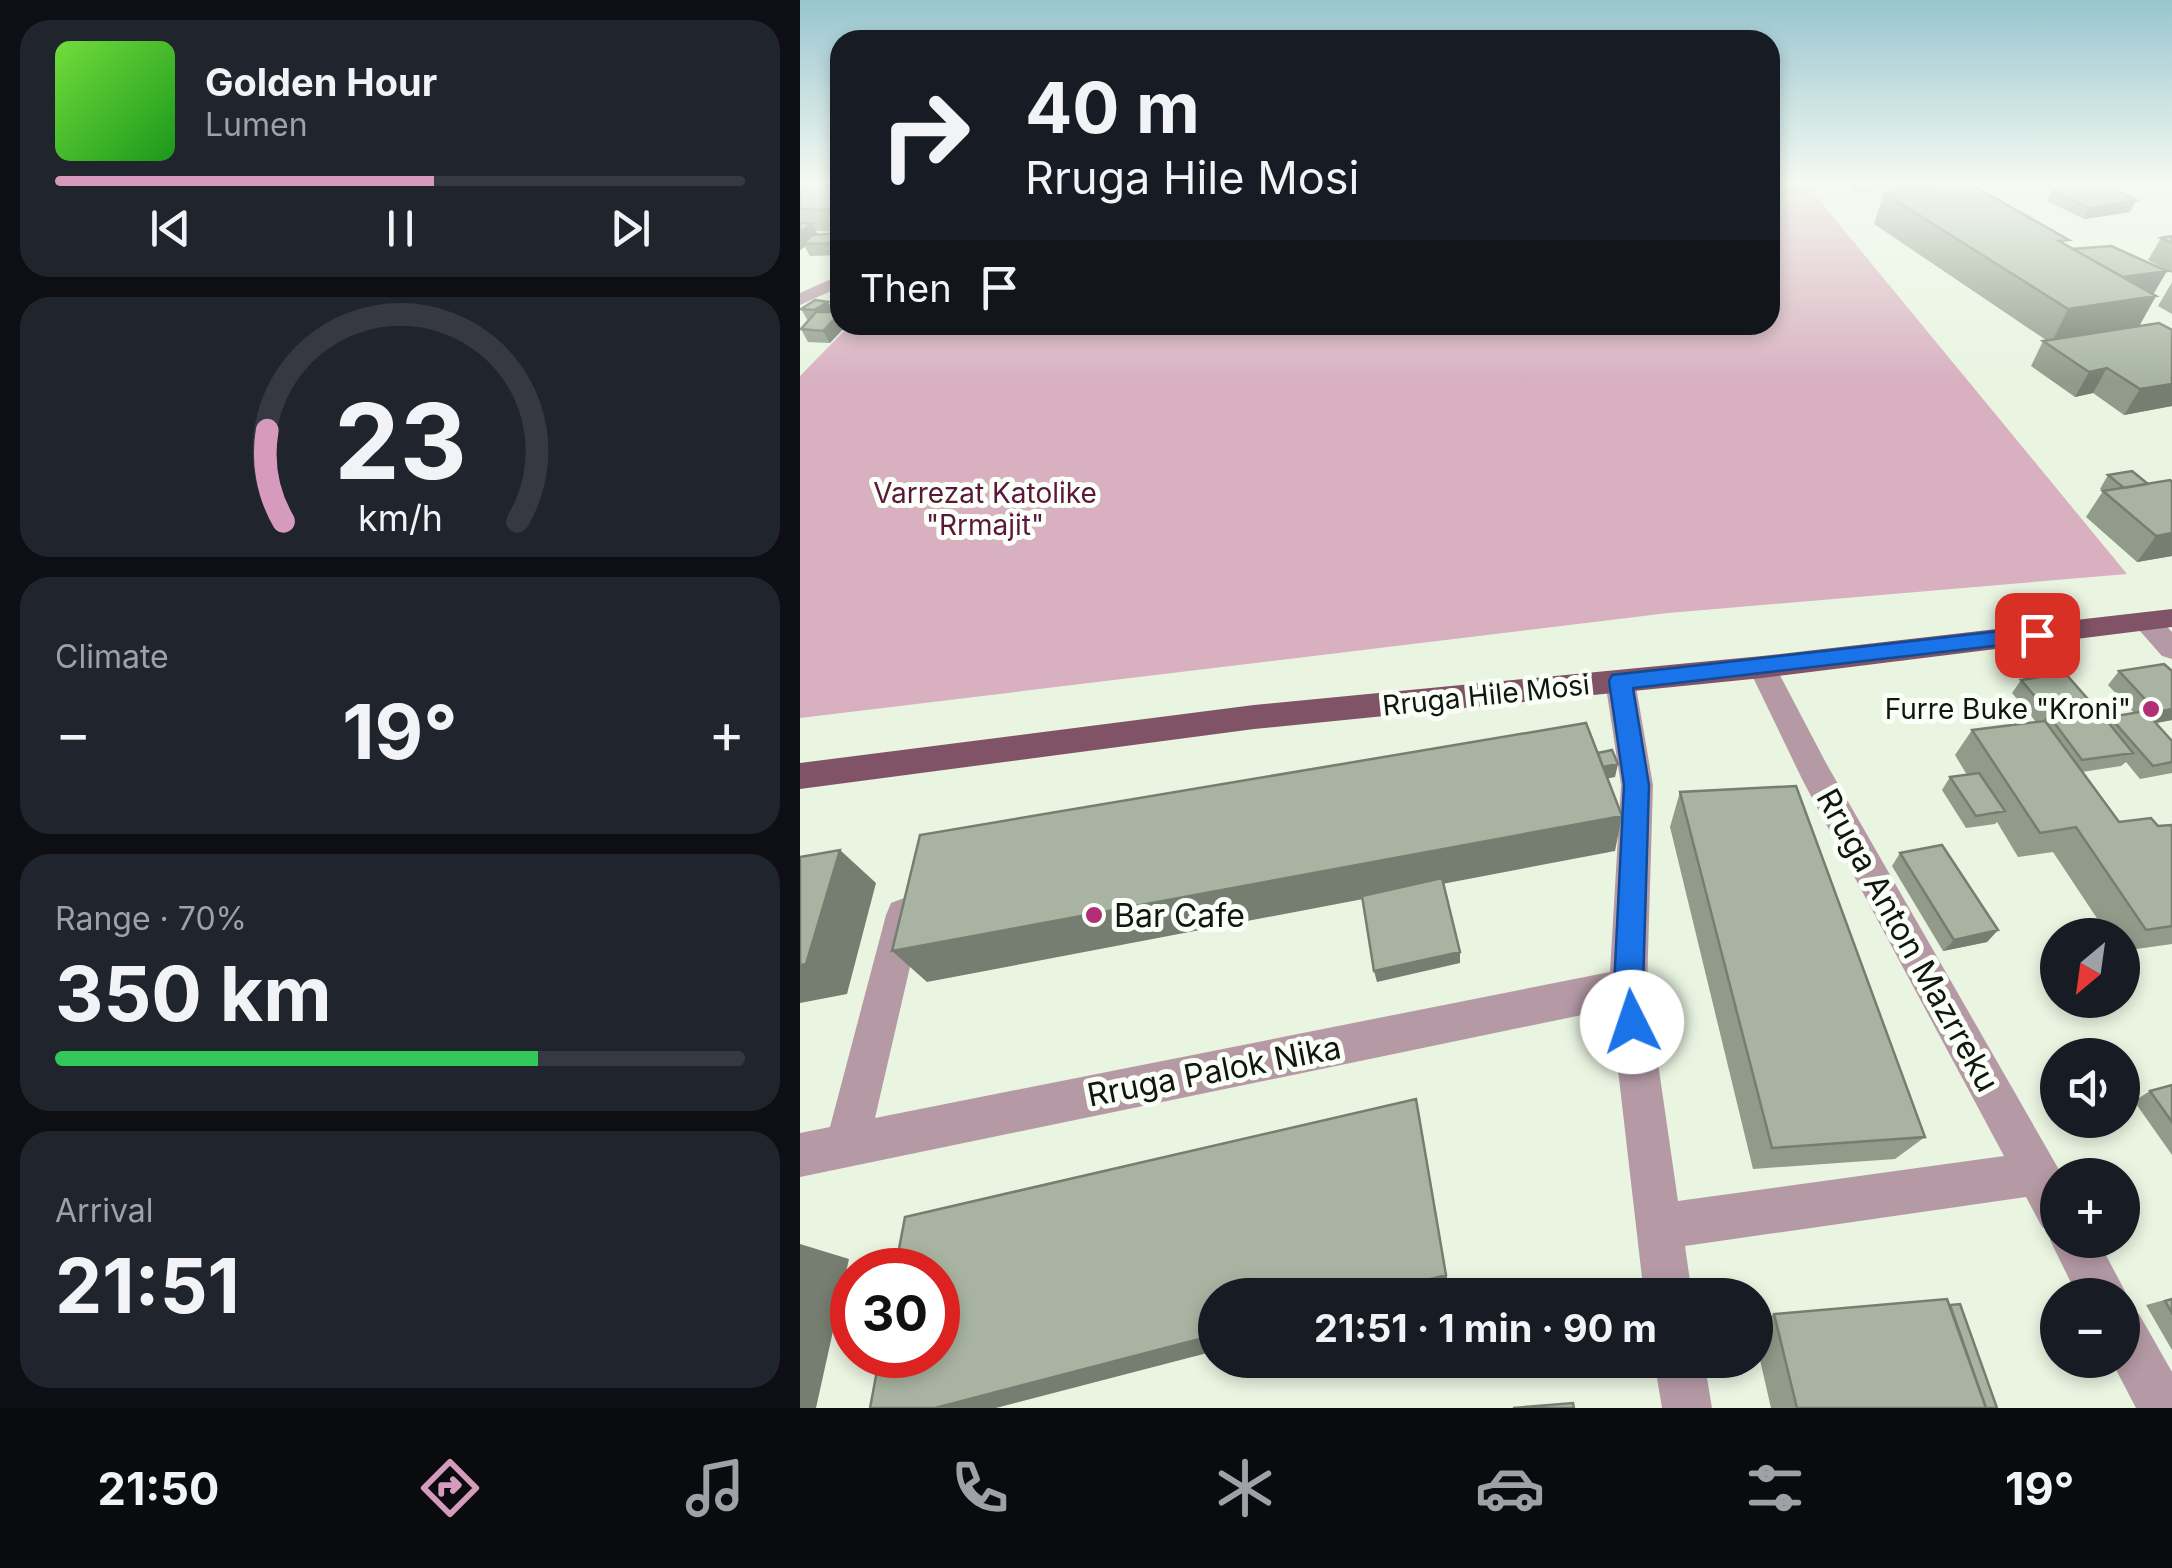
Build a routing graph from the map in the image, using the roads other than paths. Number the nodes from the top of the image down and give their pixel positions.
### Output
1 (830, 285) edge
2 (800, 300) edge
3 (2159, 620) edge
4 (2172, 649) edge
5 (1762, 667) junction
6 (1620, 681) junction
7 (800, 776) edge
8 (911, 888) edge
9 (1628, 987) junction
10 (846, 1145) junction
11 (800, 1155) edge
12 (2040, 1179) edge
13 (2040, 1193) edge
14 (1656, 1227) junction
15 (1665, 1278) edge
16 (2140, 1364) edge
17 (1681, 1378) edge
18 (1686, 1408) edge
19 (2164, 1408) edge

1 - 2 street
3 - 4 street
3 - 5 main road, Rruga Hile Mosi
5 - 6 main road, Rruga Hile Mosi
5 - 12 street, Rruga Anton Mazrreku
6 - 7 main road, Rruga Hile Mosi
6 - 9 street
8 - 10 street
9 - 10 street, Rruga Palok Nika
9 - 14 street
10 - 11 street, Rruga Palok Nika
13 - 14 street
14 - 15 street
16 - 19 street
17 - 18 street

